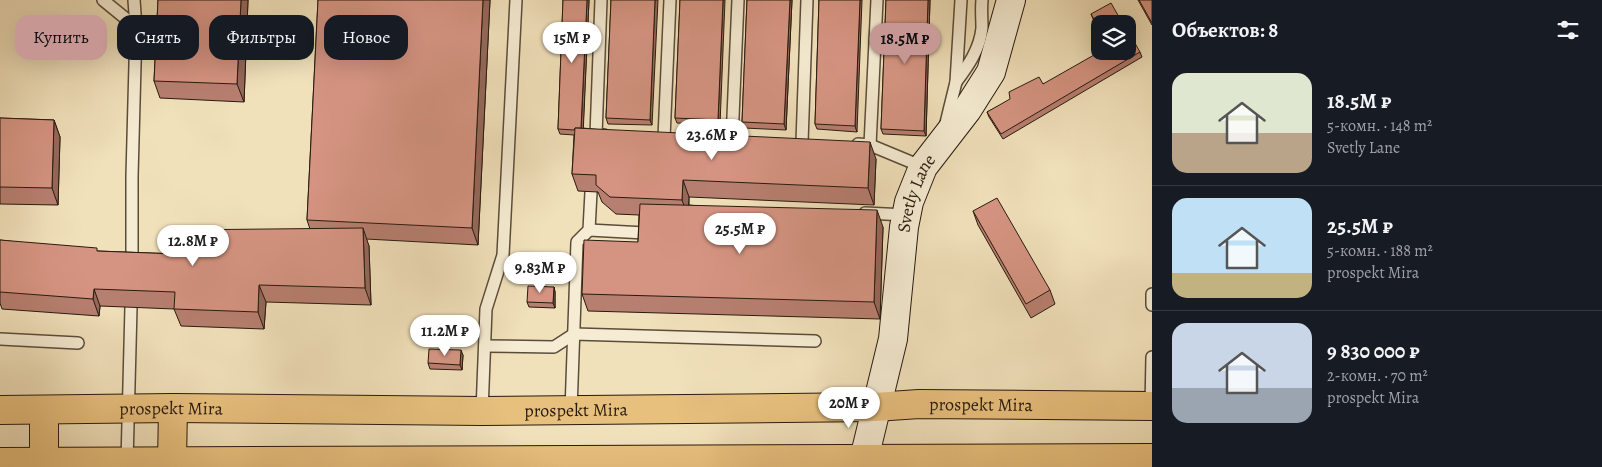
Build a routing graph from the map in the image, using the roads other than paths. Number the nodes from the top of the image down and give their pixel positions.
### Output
1 (103, 0) edge
2 (134, 0) edge
3 (516, 0) edge
4 (601, 0) edge
5 (670, 0) edge
6 (738, 0) edge
7 (807, 0) edge
8 (877, 0) edge
9 (960, 0) edge
10 (982, 0) edge
11 (1012, 0) edge
12 (121, 15) edge
13 (135, 15) edge
14 (135, 60) edge
15 (956, 82) junction
16 (616, 136) edge
17 (664, 138) edge
18 (732, 140) edge
19 (802, 142) edge
20 (851, 144) edge
21 (940, 144) junction
22 (870, 145) junction
23 (924, 166) junction
24 (591, 192) edge
25 (858, 213) edge
26 (906, 215) junction
27 (589, 230) junction
28 (645, 233) edge
29 (132, 270) edge
30 (1152, 294) edge
31 (1152, 306) edge
32 (131, 307) edge
33 (574, 334) junction
34 (0, 340) edge
35 (815, 341) dead end
36 (78, 343) dead end
37 (485, 346) junction
38 (1152, 357) edge
39 (1151, 406) edge
40 (875, 407) junction
41 (173, 408) junction
42 (128, 409) junction
43 (0, 410) edge
44 (44, 410) junction
45 (571, 410) junction
46 (482, 411) junction
47 (1152, 458) edge
48 (0, 462) edge
49 (44, 462) junction
50 (127, 462) junction
51 (172, 462) junction
52 (862, 463) edge
53 (243, 464) edge

1 - 12 lane
2 - 13 lane
3 - 37 lane
4 - 16 lane
5 - 17 lane
6 - 18 lane
7 - 19 lane
8 - 22 lane
9 - 15 lane
10 - 15 lane
11 - 21 street, Svetly Lane
14 - 29 lane
15 - 21 lane
20 - 22 lane
21 - 23 street, Svetly Lane
22 - 23 lane
23 - 26 street, Svetly Lane
24 - 27 lane
25 - 26 lane
26 - 40 street, Svetly Lane
27 - 28 lane
27 - 33 lane
30 - 31 lane
32 - 42 lane
33 - 35 lane
33 - 37 lane
33 - 45 lane
34 - 36 lane
37 - 46 lane
38 - 39 lane
39 - 40 main road, prospekt Mira
40 - 45 main road, prospekt Mira
40 - 52 street, Svetly Lane
41 - 42 main road, prospekt Mira
41 - 46 main road, prospekt Mira
41 - 51 main road
42 - 44 main road, prospekt Mira
42 - 50 lane
43 - 44 main road, prospekt Mira
44 - 49 main road
45 - 46 main road, prospekt Mira
47 - 52 main road
48 - 49 main road
49 - 50 main road
50 - 51 main road
51 - 53 main road
52 - 53 main road

